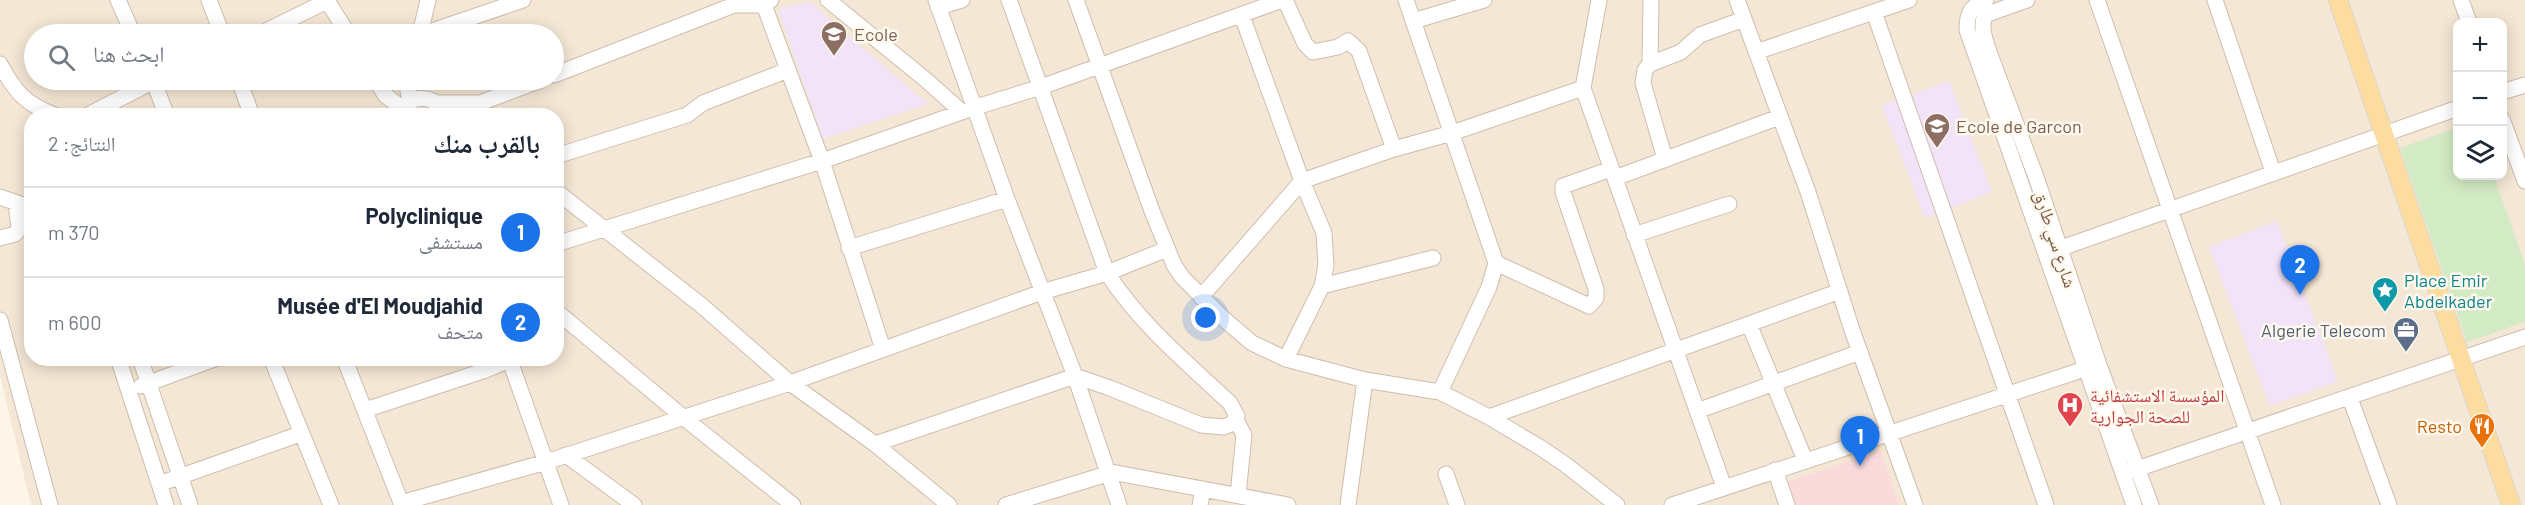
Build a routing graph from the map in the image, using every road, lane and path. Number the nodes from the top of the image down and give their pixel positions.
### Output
1 (118, 0) edge
2 (209, 0) edge
3 (428, 0) edge
4 (524, 0) edge
5 (828, 0) edge
6 (962, 0) edge
7 (1009, 0) edge
8 (1076, 0) edge
9 (1284, 0) edge
10 (1406, 0) edge
11 (1484, 0) edge
12 (1599, 0) edge
13 (1651, 0) edge
14 (1737, 0) edge
15 (1910, 0) edge
16 (2027, 0) edge
17 (2097, 0) edge
18 (2215, 0) edge
19 (2338, 0) edge
20 (2461, 0) edge
21 (328, 1) edge
22 (731, 2) edge
23 (768, 3) edge
24 (937, 4) edge
25 (1982, 6) edge
26 (1874, 12) junction
27 (1242, 16) junction
28 (2468, 18) edge
29 (1744, 19) junction
30 (1413, 21) junction
31 (129, 24) edge
32 (218, 24) edge
33 (281, 24) edge
34 (342, 24) edge
35 (424, 24) edge
36 (452, 24) edge
37 (1756, 52) junction
38 (0, 64) edge
39 (1101, 64) junction
40 (1650, 64) junction
41 (788, 70) junction
42 (564, 71) edge
43 (2525, 85) edge
44 (1041, 87) junction
45 (1583, 88) junction
46 (134, 90) edge
47 (157, 90) edge
48 (243, 90) edge
49 (382, 90) edge
50 (405, 90) edge
51 (514, 90) edge
52 (2507, 90) edge
53 (480, 103) junction
54 (39, 108) edge
55 (101, 108) edge
56 (164, 108) edge
57 (249, 108) edge
58 (399, 108) edge
59 (402, 108) edge
60 (407, 108) edge
61 (439, 108) edge
62 (447, 108) edge
63 (472, 108) edge
64 (2453, 109) edge
65 (968, 110) junction
66 (1779, 117) junction
67 (2505, 126) edge
68 (1452, 133) junction
69 (2384, 134) junction
70 (1394, 150) junction
71 (564, 153) edge
72 (1665, 159) junction
73 (822, 161) junction
74 (2273, 172) junction
75 (1613, 173) junction
76 (1302, 181) junction
77 (2525, 181) edge
78 (0, 197) edge
79 (564, 197) edge
80 (1007, 199) junction
81 (16, 203) junction
82 (1729, 204) dead end
83 (24, 206) edge
84 (2170, 210) junction
85 (605, 228) junction
86 (1634, 235) junction
87 (0, 238) edge
88 (564, 241) edge
89 (849, 248) junction
90 (1167, 249) junction
91 (2060, 249) junction
92 (2044, 253) junction
93 (1433, 258) dead end
94 (1496, 263) junction
95 (1107, 273) junction
96 (1322, 286) junction
97 (1840, 291) junction
98 (1042, 292) junction
99 (1201, 297) junction
100 (564, 318) edge
101 (0, 320) edge
102 (1749, 324) junction
103 (2525, 337) edge
104 (883, 349) junction
105 (1676, 351) junction
106 (1860, 352) junction
107 (2460, 358) junction
108 (1286, 359) junction
109 (120, 366) edge
110 (142, 366) edge
111 (196, 366) edge
112 (274, 366) edge
113 (347, 366) edge
114 (494, 366) edge
115 (512, 366) edge
116 (2091, 367) junction
117 (1075, 376) junction
118 (1365, 380) junction
119 (790, 383) junction
120 (148, 384) junction
121 (1774, 385) junction
122 (128, 390) junction
123 (1440, 392) junction
124 (2008, 394) junction
125 (2350, 398) junction
126 (365, 410) junction
127 (1697, 411) junction
128 (683, 417) junction
129 (1489, 417) junction
130 (1236, 420) junction
131 (2248, 431) junction
132 (1890, 432) junction
133 (300, 434) junction
134 (875, 444) junction
135 (566, 455) junction
136 (1805, 460) junction
137 (546, 462) junction
138 (2138, 469) junction
139 (1775, 470) junction
140 (1107, 472) junction
141 (2123, 473) junction
142 (1446, 474) dead end
143 (180, 477) junction
144 (159, 484) junction
145 (1724, 487) junction
146 (1203, 489) junction
147 (1238, 495) junction
148 (1037, 501) edge
149 (401, 504) edge
150 (50, 505) edge
151 (166, 505) edge
152 (190, 505) edge
153 (331, 505) edge
154 (561, 505) edge
155 (634, 505) edge
156 (793, 505) edge
157 (949, 505) edge
158 (1006, 505) edge
159 (1119, 505) edge
160 (1200, 505) edge
161 (1288, 505) edge
162 (1348, 505) edge
163 (1456, 505) edge
164 (1617, 505) edge
165 (1672, 505) edge
166 (1787, 505) edge
167 (1915, 505) edge
168 (2046, 505) edge
169 (2134, 505) edge
170 (2151, 505) edge
171 (2273, 505) edge
172 (2389, 505) edge
173 (2511, 505) edge

1 - 31 street
2 - 32 street
3 - 35 street
4 - 36 street
5 - 65 street
6 - 24 street
7 - 44 street
8 - 39 street
9 - 27 street
9 - 70 street
10 - 30 street
11 - 30 street
12 - 45 street
13 - 40 street
14 - 29 street
15 - 26 street
16 - 25 street
17 - 84 street
18 - 74 street
19 - 69 main road
20 - 28 street
21 - 33 street
21 - 34 street
22 - 23 street
22 - 42 street
23 - 41 street
24 - 65 street
25 - 91 street, شارع سي طارق
25 - 92 street, شارع سي طارق
26 - 37 street
26 - 124 street
27 - 39 street
27 - 76 street
29 - 37 street
29 - 40 street
30 - 68 street
37 - 66 street
38 - 54 street
39 - 44 street
39 - 90 street
40 - 72 street
41 - 71 street
41 - 73 street
43 - 52 street
44 - 65 street
44 - 95 street
45 - 68 street
45 - 75 street
46 - 55 street
47 - 56 street
48 - 57 street
49 - 58 street
50 - 59 street
51 - 53 street
53 - 62 street
53 - 63 street
60 - 61 street
64 - 69 street
65 - 73 street
65 - 80 street
66 - 72 street
66 - 97 street
67 - 77 street
68 - 70 street
68 - 94 street
69 - 74 street
69 - 107 main road
70 - 76 street
72 - 75 street
73 - 85 street
73 - 89 street
74 - 84 street
75 - 86 street
75 - 94 street
76 - 96 street
76 - 99 street
78 - 81 street
79 - 85 street
80 - 89 street
80 - 98 street
81 - 83 street
81 - 87 street
82 - 86 street
84 - 91 street
84 - 131 street
85 - 88 street
85 - 119 street
86 - 105 street
89 - 104 street
90 - 95 street
90 - 99 street
91 - 92 street
91 - 116 street, شارع سي طارق
92 - 116 street, شارع سي طارق
93 - 96 street
94 - 123 street
95 - 98 street
95 - 130 street
96 - 108 street
97 - 102 street
97 - 106 street
98 - 104 street
98 - 117 street
99 - 108 street
100 - 128 street
101 - 150 street
102 - 105 street
102 - 121 street
103 - 107 street
104 - 119 street
105 - 127 street
105 - 129 street
106 - 121 street
106 - 132 street
107 - 125 street
107 - 173 main road
108 - 118 street
109 - 122 street
110 - 120 street
111 - 120 street
112 - 133 street
113 - 126 street
114 - 126 street
115 - 137 street
116 - 124 street
116 - 138 street, شارع سي طارق
116 - 141 street, شارع سي طارق
117 - 130 street
117 - 134 street
117 - 140 street
118 - 123 street
118 - 162 street
119 - 128 street
119 - 134 street
120 - 122 street
120 - 143 street
121 - 127 street
121 - 136 street
122 - 144 street
123 - 129 street
124 - 132 street
124 - 168 street
125 - 131 street
125 - 172 street
126 - 149 street
127 - 145 street
128 - 135 street
128 - 156 street
129 - 164 street
130 - 147 street
131 - 138 street
131 - 171 street
132 - 136 street
132 - 167 street
133 - 143 street
133 - 153 street
134 - 157 street
135 - 137 street
135 - 155 street
136 - 139 street
137 - 149 street
137 - 154 street
138 - 141 street
138 - 170 street, شارع سي طارق
139 - 145 street
139 - 166 street
140 - 146 street
140 - 148 street
140 - 159 street
141 - 169 street, شارع سي طارق
142 - 163 street
143 - 144 street
143 - 152 street
144 - 151 street
145 - 165 street
146 - 147 street
146 - 160 street
147 - 161 street
148 - 158 street

